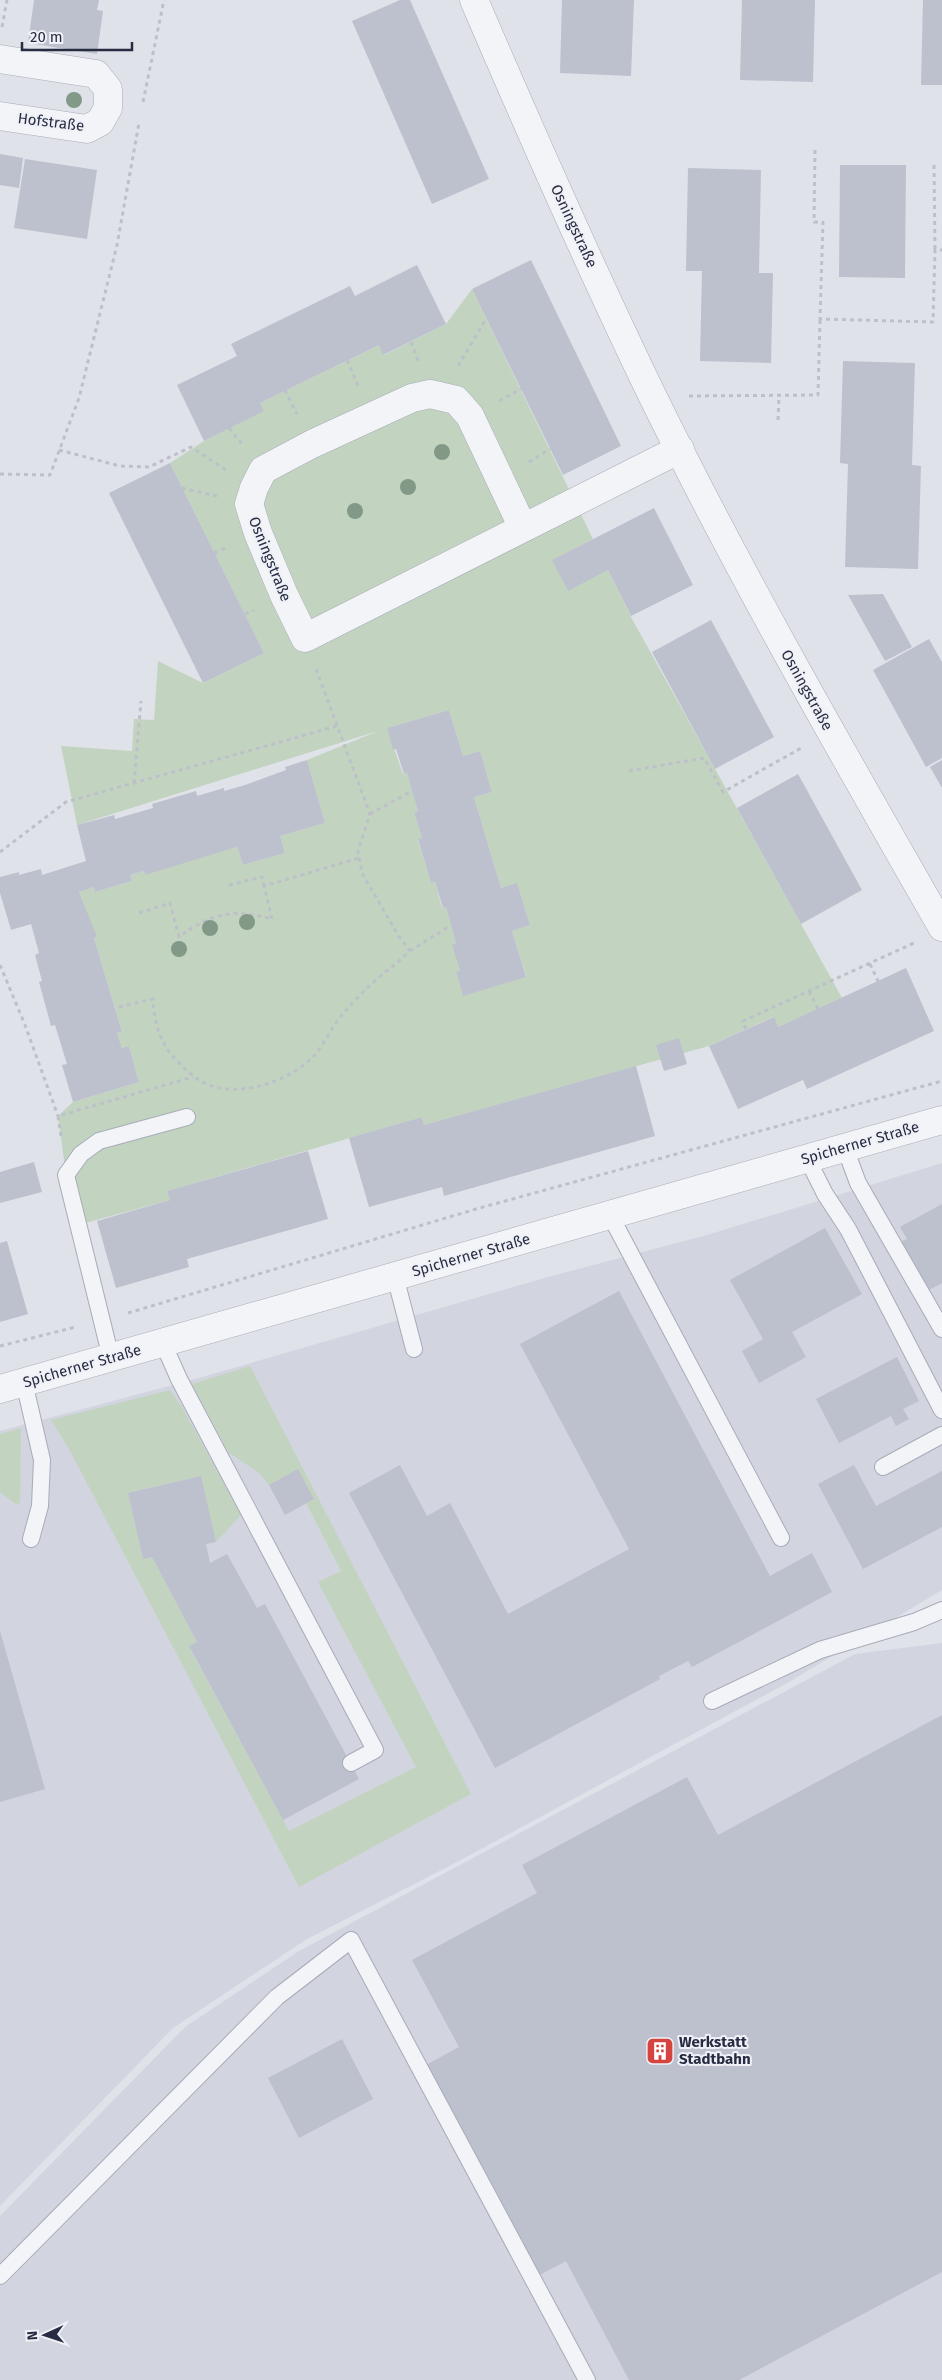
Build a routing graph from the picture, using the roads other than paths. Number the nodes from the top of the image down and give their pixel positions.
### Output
1 (474, 0) edge
2 (0, 59) edge
3 (0, 116) edge
4 (680, 449) junction
5 (523, 528) junction
6 (932, 933) edge
7 (187, 1117) dead end
8 (942, 1120) edge
9 (844, 1148) junction
10 (808, 1158) junction
11 (610, 1215) junction
12 (395, 1276) junction
13 (942, 1329) edge
14 (163, 1343) junction
15 (414, 1349) dead end
16 (111, 1358) junction
17 (12, 1385) edge
18 (942, 1410) edge
19 (942, 1436) edge
20 (883, 1467) dead end
21 (780, 1538) dead end
22 (31, 1539) dead end
23 (942, 1610) edge
24 (712, 1701) dead end
25 (351, 1763) dead end
26 (0, 2276) edge
27 (587, 2380) edge

1 - 4 street, Osningstraße
2 - 3 street, Hofstraße
4 - 5 street
4 - 6 street, Osningstraße
5 - 5 street, Osningstraße
7 - 16 lane
8 - 9 street, Spicherner Straße
9 - 10 street, Spicherner Straße
9 - 13 lane
10 - 11 street, Spicherner Straße
10 - 18 lane
11 - 12 street, Spicherner Straße
11 - 21 lane
12 - 14 street, Spicherner Straße
12 - 15 lane
14 - 16 street, Spicherner Straße
14 - 25 lane
16 - 17 street, Spicherner Straße
17 - 22 lane
19 - 20 lane
23 - 24 lane
26 - 27 lane

